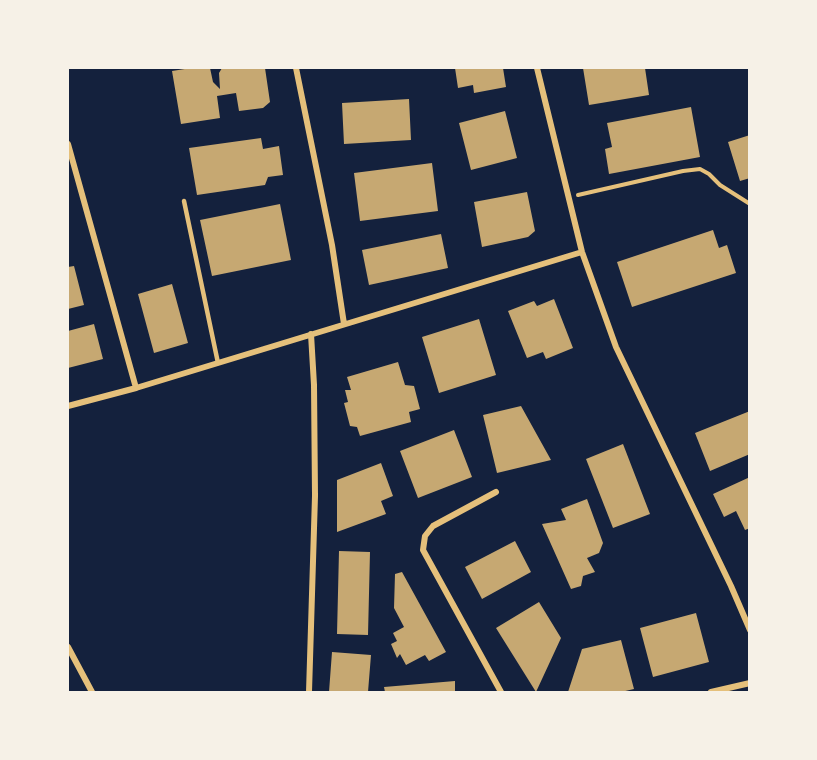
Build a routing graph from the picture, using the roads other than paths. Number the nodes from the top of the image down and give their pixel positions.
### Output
1 (296, 68) edge
2 (537, 68) edge
3 (68, 144) edge
4 (184, 201) dead end
5 (582, 252) junction
6 (344, 324) junction
7 (311, 334) junction
8 (218, 363) junction
9 (136, 388) junction
10 (68, 406) edge
11 (496, 492) dead end
12 (750, 630) edge
13 (68, 647) edge
14 (750, 683) edge
15 (92, 693) edge
16 (309, 693) edge
17 (501, 693) edge
18 (711, 693) edge

1 - 6 street
2 - 5 street
3 - 9 street
4 - 8 lane
5 - 6 street
5 - 12 street
6 - 7 street
7 - 8 street
7 - 16 street
8 - 9 street
9 - 10 street
11 - 17 street
13 - 15 street
14 - 18 street

